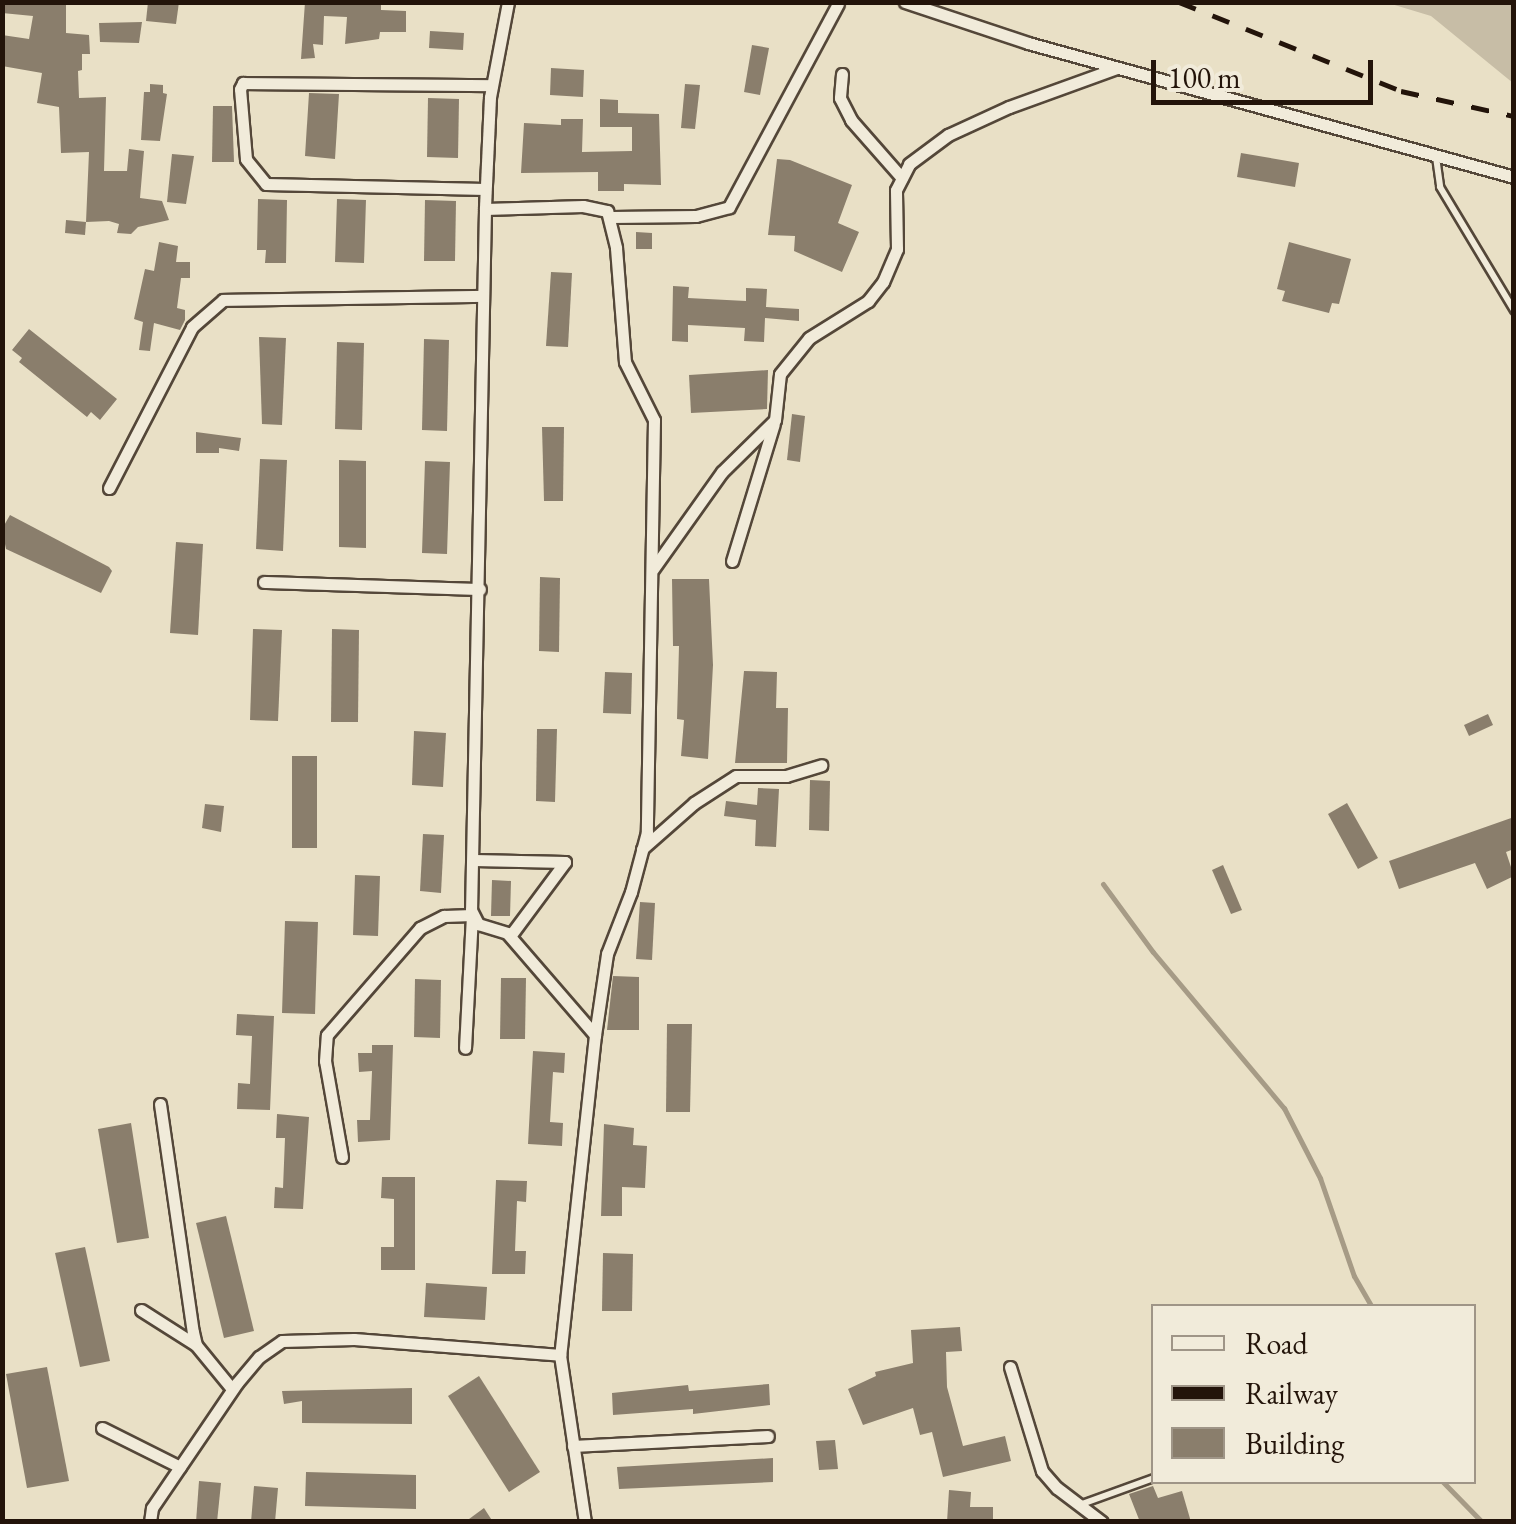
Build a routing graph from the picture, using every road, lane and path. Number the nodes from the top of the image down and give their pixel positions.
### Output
1 (508, 2) edge
2 (822, 2) edge
3 (905, 2) edge
4 (841, 3) edge
5 (1117, 68) junction
6 (842, 74) dead end
7 (492, 85) junction
8 (1436, 156) junction
9 (1514, 177) edge
10 (902, 178) junction
11 (486, 190) junction
12 (484, 209) junction
13 (612, 217) junction
14 (483, 296) junction
15 (1514, 310) edge
16 (775, 420) junction
17 (109, 488) dead end
18 (732, 561) dead end
19 (653, 569) junction
20 (264, 582) dead end
21 (480, 588) junction
22 (821, 765) dead end
23 (642, 849) junction
24 (474, 860) junction
25 (472, 915) junction
26 (510, 936) junction
27 (596, 1035) junction
28 (465, 1048) dead end
29 (160, 1104) dead end
30 (342, 1157) dead end
31 (141, 1310) dead end
32 (196, 1344) junction
33 (560, 1355) junction
34 (1010, 1367) dead end
35 (232, 1389) junction
36 (102, 1428) dead end
37 (768, 1436) dead end
38 (573, 1446) junction
39 (180, 1467) junction
40 (1151, 1479) edge
41 (1080, 1504) junction
42 (148, 1521) edge
43 (584, 1522) edge
44 (1102, 1522) edge

1 - 7 street
2 - 4 street
3 - 5 street
4 - 13 street
5 - 8 street
5 - 10 street
6 - 10 street
7 - 11 street
7 - 11 street
8 - 9 street
8 - 15 lane
10 - 16 street
11 - 12 street
12 - 13 street
12 - 14 street
13 - 19 street
14 - 17 street
14 - 21 street
16 - 18 street
16 - 19 street
19 - 23 street
20 - 21 street
21 - 24 street
22 - 23 street
23 - 27 street
24 - 25 street
24 - 26 street
25 - 26 street
25 - 28 street
25 - 30 street
26 - 27 street
27 - 33 street
29 - 32 street
31 - 32 street
32 - 35 street
33 - 35 street
33 - 38 street
34 - 41 street
35 - 39 street
36 - 39 street
37 - 38 street
38 - 43 street
39 - 42 street
40 - 41 lane
41 - 44 street

